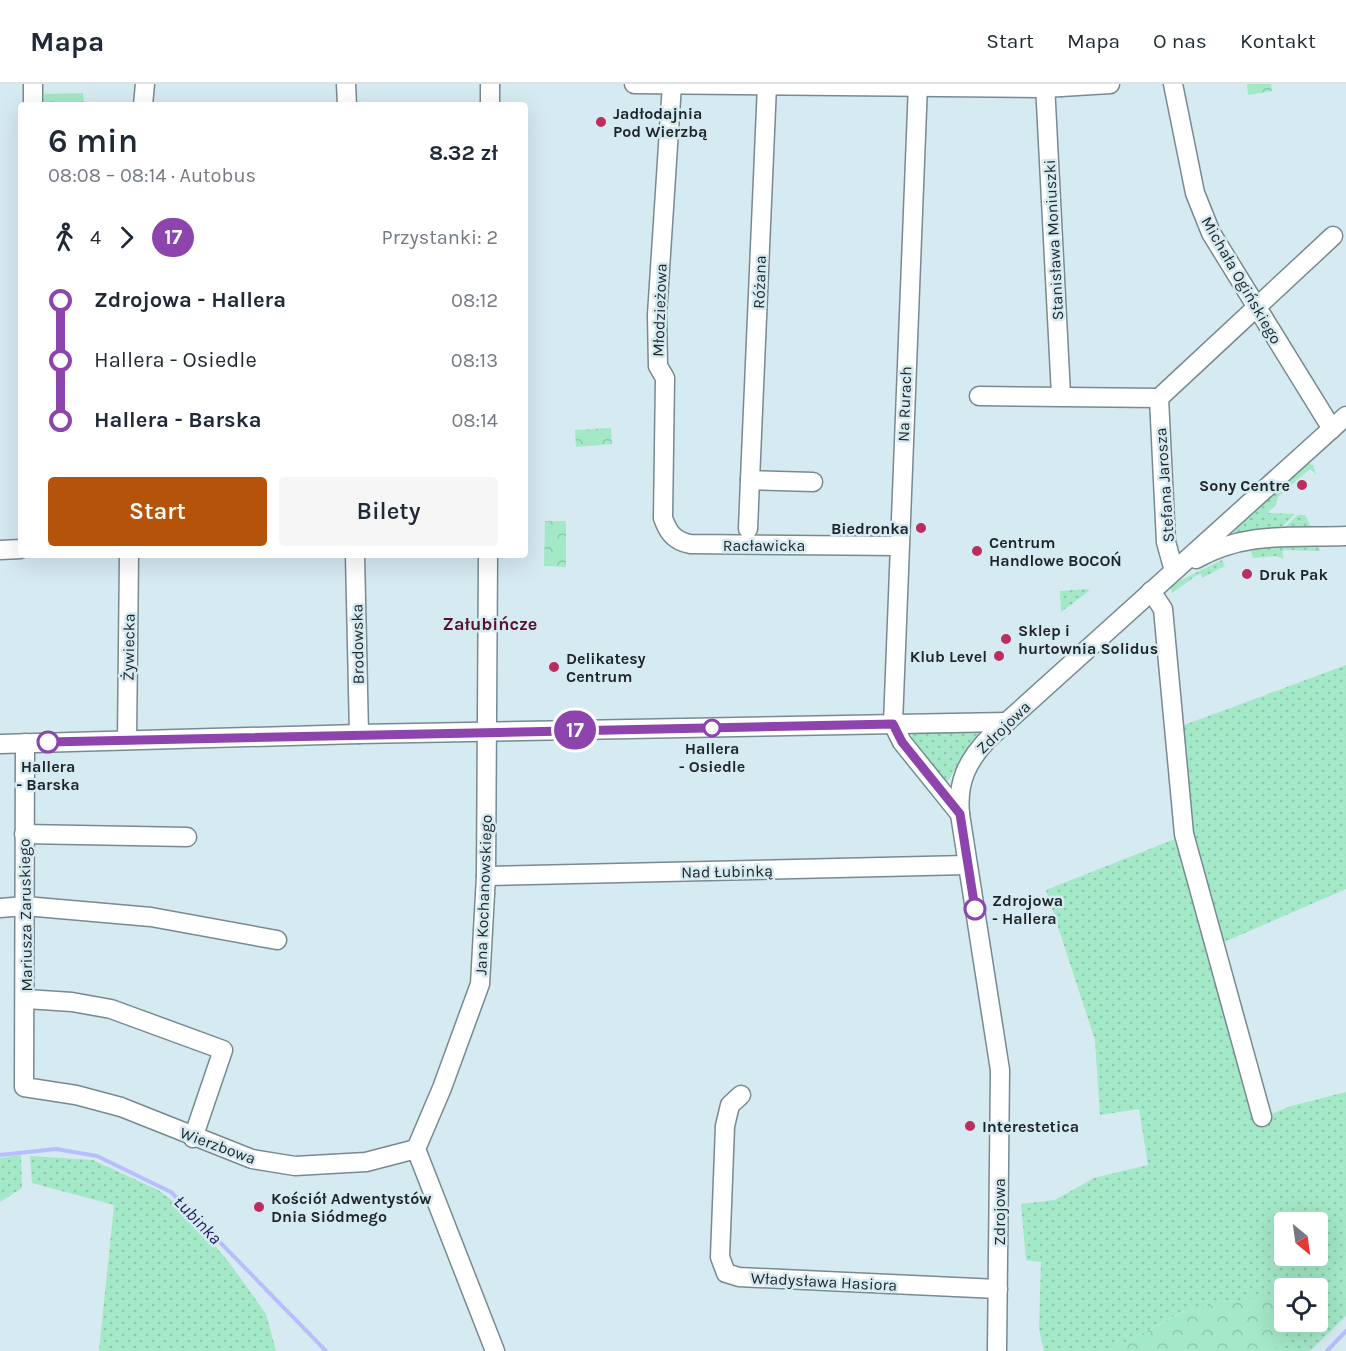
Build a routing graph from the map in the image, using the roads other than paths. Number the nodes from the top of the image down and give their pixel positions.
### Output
1 (33, 84) edge
2 (145, 84) edge
3 (346, 84) edge
4 (490, 84) edge
5 (634, 84) edge
6 (672, 84) edge
7 (1110, 84) edge
8 (1173, 84) edge
9 (767, 85) edge
10 (918, 85) edge
11 (1045, 86) edge
12 (33, 102) edge
13 (143, 102) edge
14 (347, 102) edge
15 (490, 102) edge
16 (1333, 236) dead end
17 (1257, 308) junction
18 (1061, 395) junction
19 (979, 396) dead end
20 (1159, 398) junction
21 (1346, 416) edge
22 (1332, 429) junction
23 (750, 480) junction
24 (813, 482) dead end
25 (748, 529) dead end
26 (669, 532) joint
27 (1346, 536) edge
28 (899, 546) junction
29 (18, 549) edge
30 (0, 550) edge
31 (129, 558) edge
32 (355, 558) edge
33 (488, 558) edge
34 (1174, 571) junction
35 (1151, 591) junction
36 (1007, 722) junction
37 (893, 724) junction
38 (488, 731) junction
39 (359, 734) junction
40 (126, 740) junction
41 (25, 743) junction
42 (0, 744) edge
43 (960, 814) junction
44 (24, 834) junction
45 (187, 837) dead end
46 (968, 865) junction
47 (486, 876) junction
48 (25, 906) junction
49 (0, 908) edge
50 (277, 940) dead end
51 (26, 999) junction
52 (24, 1087) joint
53 (741, 1095) dead end
54 (1262, 1116) dead end
55 (193, 1138) junction
56 (416, 1149) junction
57 (998, 1289) junction
58 (495, 1351) edge
59 (997, 1351) edge

1 - 12 street
2 - 13 street
3 - 14 street
4 - 15 street
5 - 6 street
6 - 9 street
6 - 26 street, Młodzieżowa
7 - 11 street
8 - 17 street, Michała Ogińskiego
9 - 10 street
9 - 23 street, Różana
10 - 11 street
10 - 28 street, Na Rurach
11 - 18 street, Stanisława Moniuszki
16 - 17 street
17 - 20 street
17 - 22 street, Michała Ogińskiego
18 - 19 street
18 - 20 street
20 - 34 street, Stefana Jarosza
21 - 22 street, Zdrojowa
22 - 34 street, Zdrojowa
23 - 24 street
23 - 25 street, Różana
26 - 28 street, Racławicka
27 - 34 street
28 - 37 street, Na Rurach
29 - 30 street
31 - 40 street, Żywiecka
32 - 39 street, Brodowska
33 - 38 street, Jana Kochanowskiego
34 - 35 street, Zdrojowa
35 - 36 street, Zdrojowa
35 - 54 street
36 - 37 street
36 - 43 street, Zdrojowa
37 - 38 street
37 - 43 street
38 - 39 street
38 - 47 street, Jana Kochanowskiego
39 - 40 street
40 - 41 street
41 - 42 street
41 - 44 street, Mariusza Zaruskiego
43 - 46 street, Zdrojowa
44 - 45 street
44 - 48 street, Mariusza Zaruskiego
46 - 47 street, Nad Łubinką
46 - 57 street, Zdrojowa
47 - 56 street, Jana Kochanowskiego
48 - 49 street
48 - 50 street
48 - 51 street, Mariusza Zaruskiego
51 - 52 street, Mariusza Zaruskiego
51 - 55 street
52 - 55 street, Wierzbowa
53 - 57 street, Władysława Hasiora
55 - 56 street, Wierzbowa
56 - 58 street
57 - 59 street, Zdrojowa

